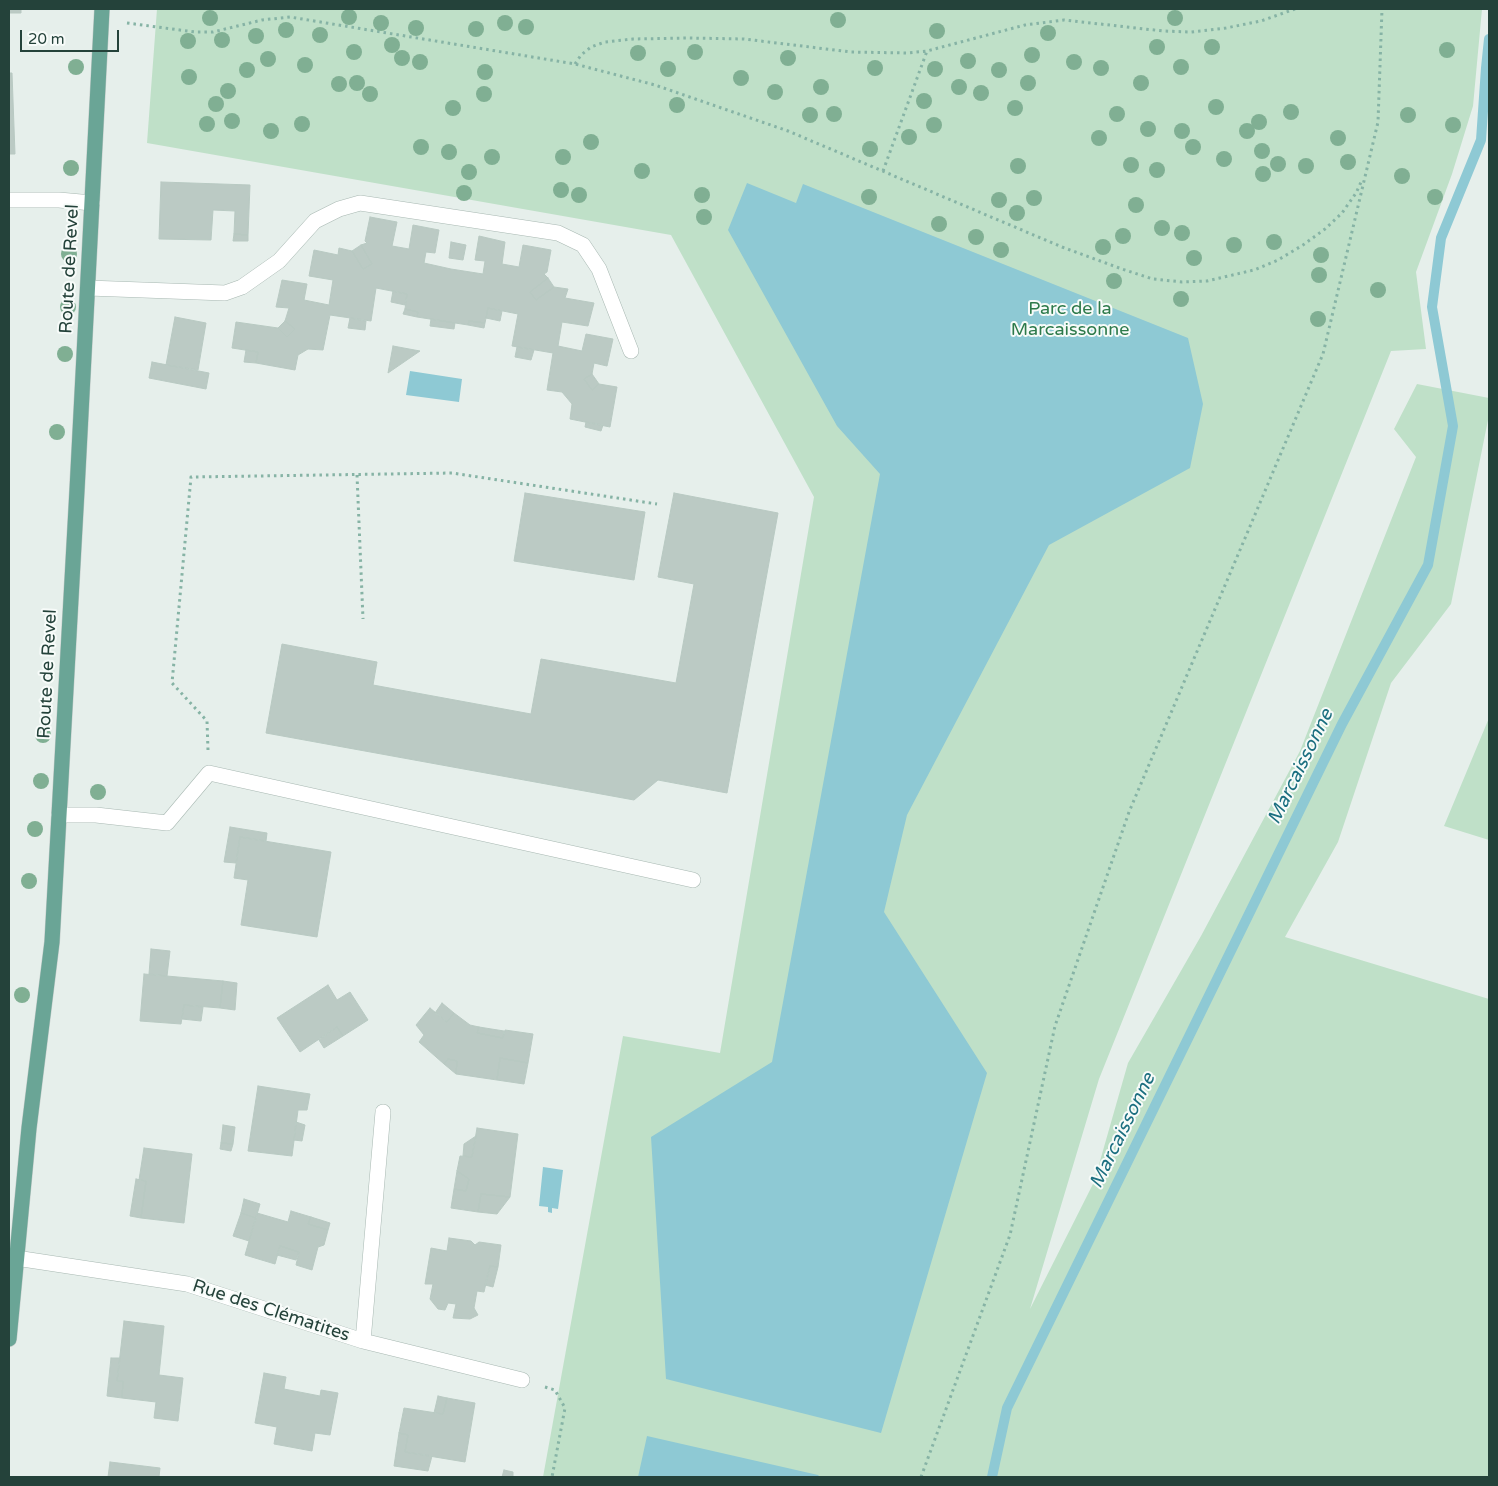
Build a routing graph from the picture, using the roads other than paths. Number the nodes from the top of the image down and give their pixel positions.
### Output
1 (102, 9) edge
2 (9, 200) edge
3 (92, 203) junction
4 (88, 288) junction
5 (631, 351) dead end
6 (59, 815) junction
7 (693, 880) dead end
8 (383, 1112) dead end
9 (12, 1259) edge
10 (9, 1338) edge
11 (363, 1341) junction
12 (522, 1380) road end

1 - 3 main road, Route de Revel
2 - 3 street
3 - 4 main road, Route de Revel
4 - 5 street
4 - 6 main road, Route de Revel
6 - 7 street
6 - 9 main road, Route de Revel
8 - 11 street
9 - 10 main road, Route de Revel
9 - 11 street, Rue des Clématites
11 - 12 street, Rue des Clématites

